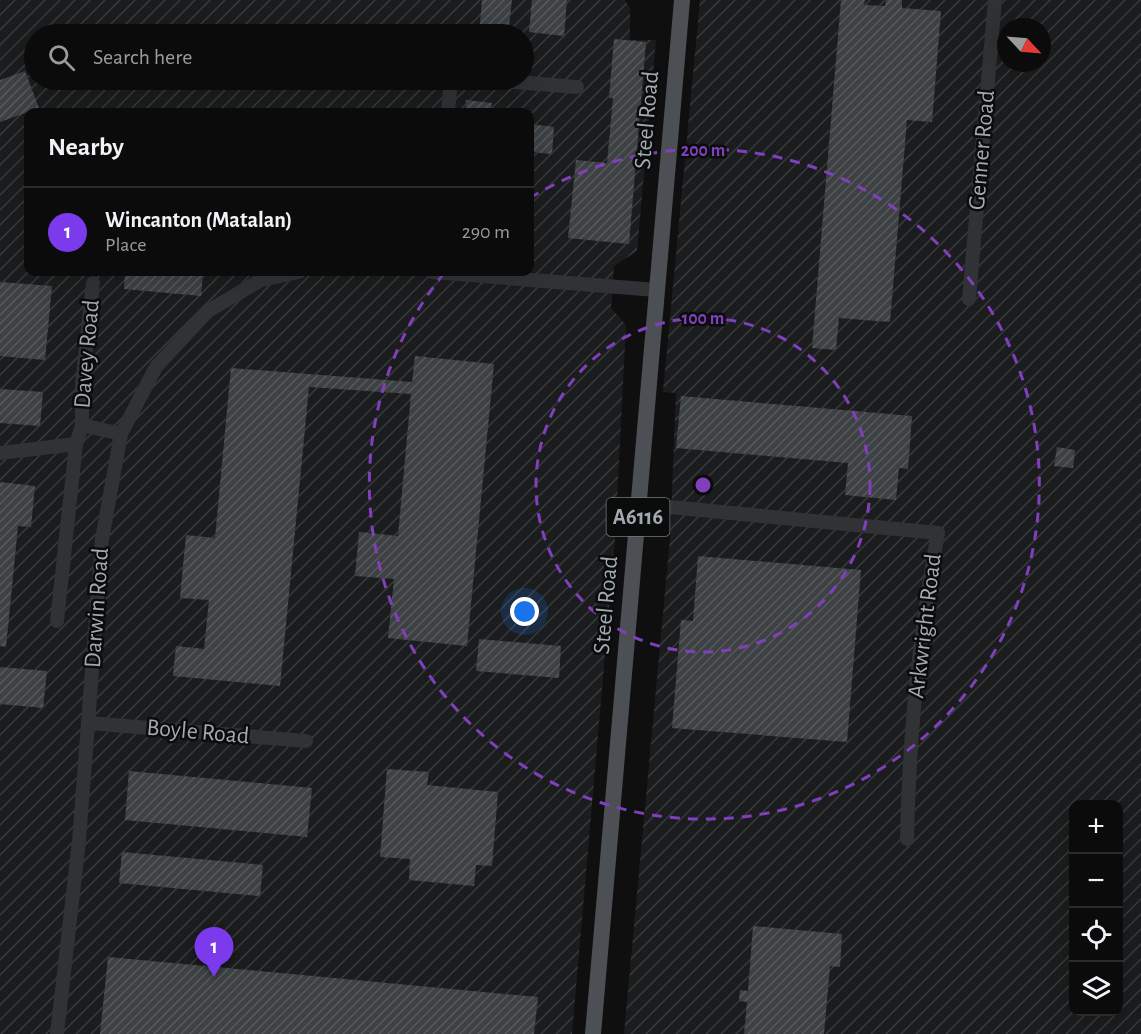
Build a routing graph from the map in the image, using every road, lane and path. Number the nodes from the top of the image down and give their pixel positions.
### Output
1 (682, 0) edge
2 (995, 0) edge
3 (534, 84) edge
4 (577, 87) dead end
5 (450, 90) edge
6 (448, 108) edge
7 (280, 276) edge
8 (483, 276) edge
9 (93, 284) dead end
10 (656, 290) junction
11 (969, 299) dead end
12 (82, 425) junction
13 (121, 434) junction
14 (76, 444) junction
15 (0, 453) edge
16 (639, 504) junction
17 (57, 621) dead end
18 (89, 723) junction
19 (306, 741) dead end
20 (907, 839) dead end
21 (57, 1034) edge
22 (593, 1034) edge

1 - 10 main road, Steel Road / A6116
2 - 11 street, Genner Road
3 - 4 street
5 - 6 street
7 - 13 street, Darwin Road
8 - 10 street
9 - 12 street, Davey Road
10 - 16 main road, Steel Road / A6116
12 - 13 street, Davey Road
12 - 14 street, Davey Road
13 - 18 street, Darwin Road
14 - 15 street
14 - 17 street, Davey Road
16 - 20 street, Arkwright Road
16 - 22 main road, Steel Road / A6116
18 - 19 street, Boyle Road
18 - 21 street, Darwin Road

